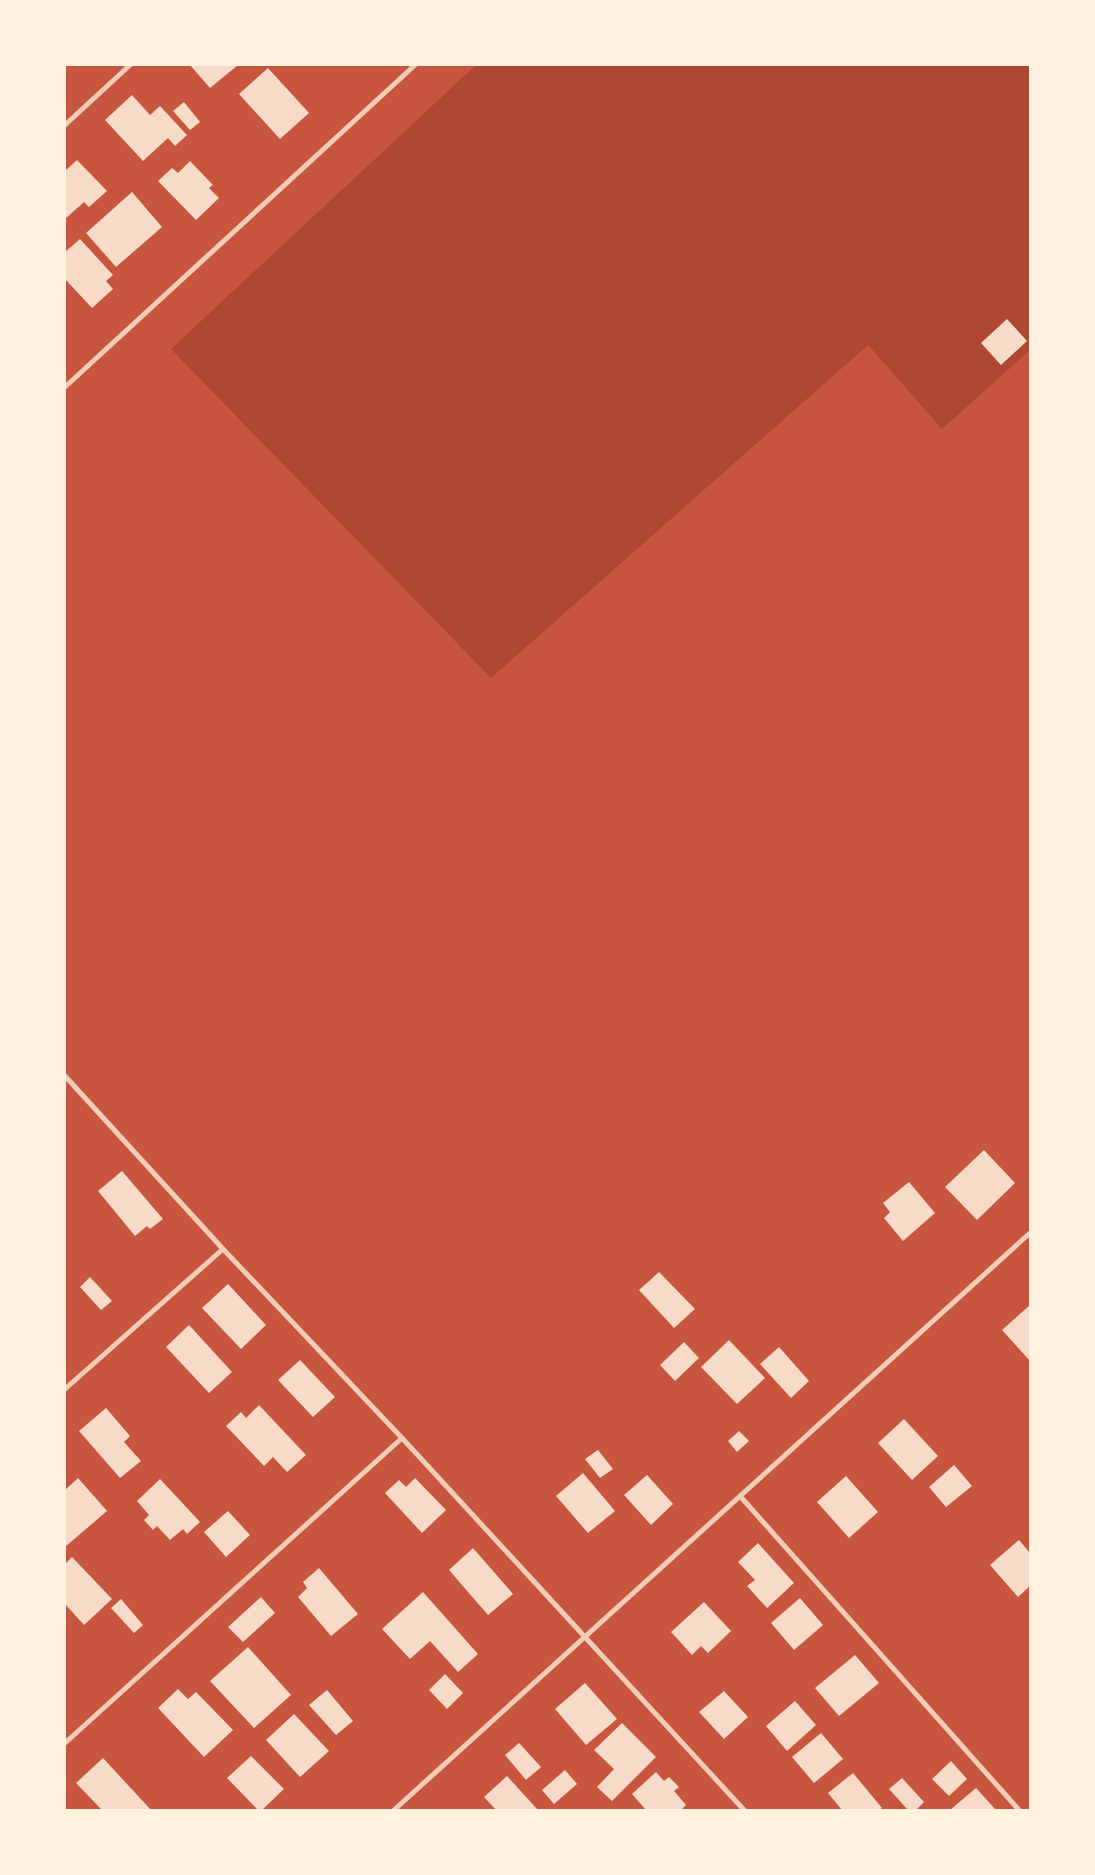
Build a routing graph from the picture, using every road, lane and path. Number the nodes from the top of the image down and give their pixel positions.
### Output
1 (130, 65) edge
2 (415, 65) edge
3 (65, 125) edge
4 (65, 387) edge
5 (65, 1076) edge
6 (1030, 1234) edge
7 (223, 1249) junction
8 (65, 1389) edge
9 (402, 1438) junction
10 (740, 1496) junction
11 (584, 1636) junction
12 (65, 1743) edge
13 (394, 1810) edge
14 (744, 1810) edge
15 (1019, 1810) edge

1 - 3 street
2 - 4 street
5 - 7 street
6 - 10 street
7 - 8 street
7 - 9 street
9 - 11 street
9 - 12 street
10 - 11 street
10 - 15 street
11 - 13 street
11 - 14 street

